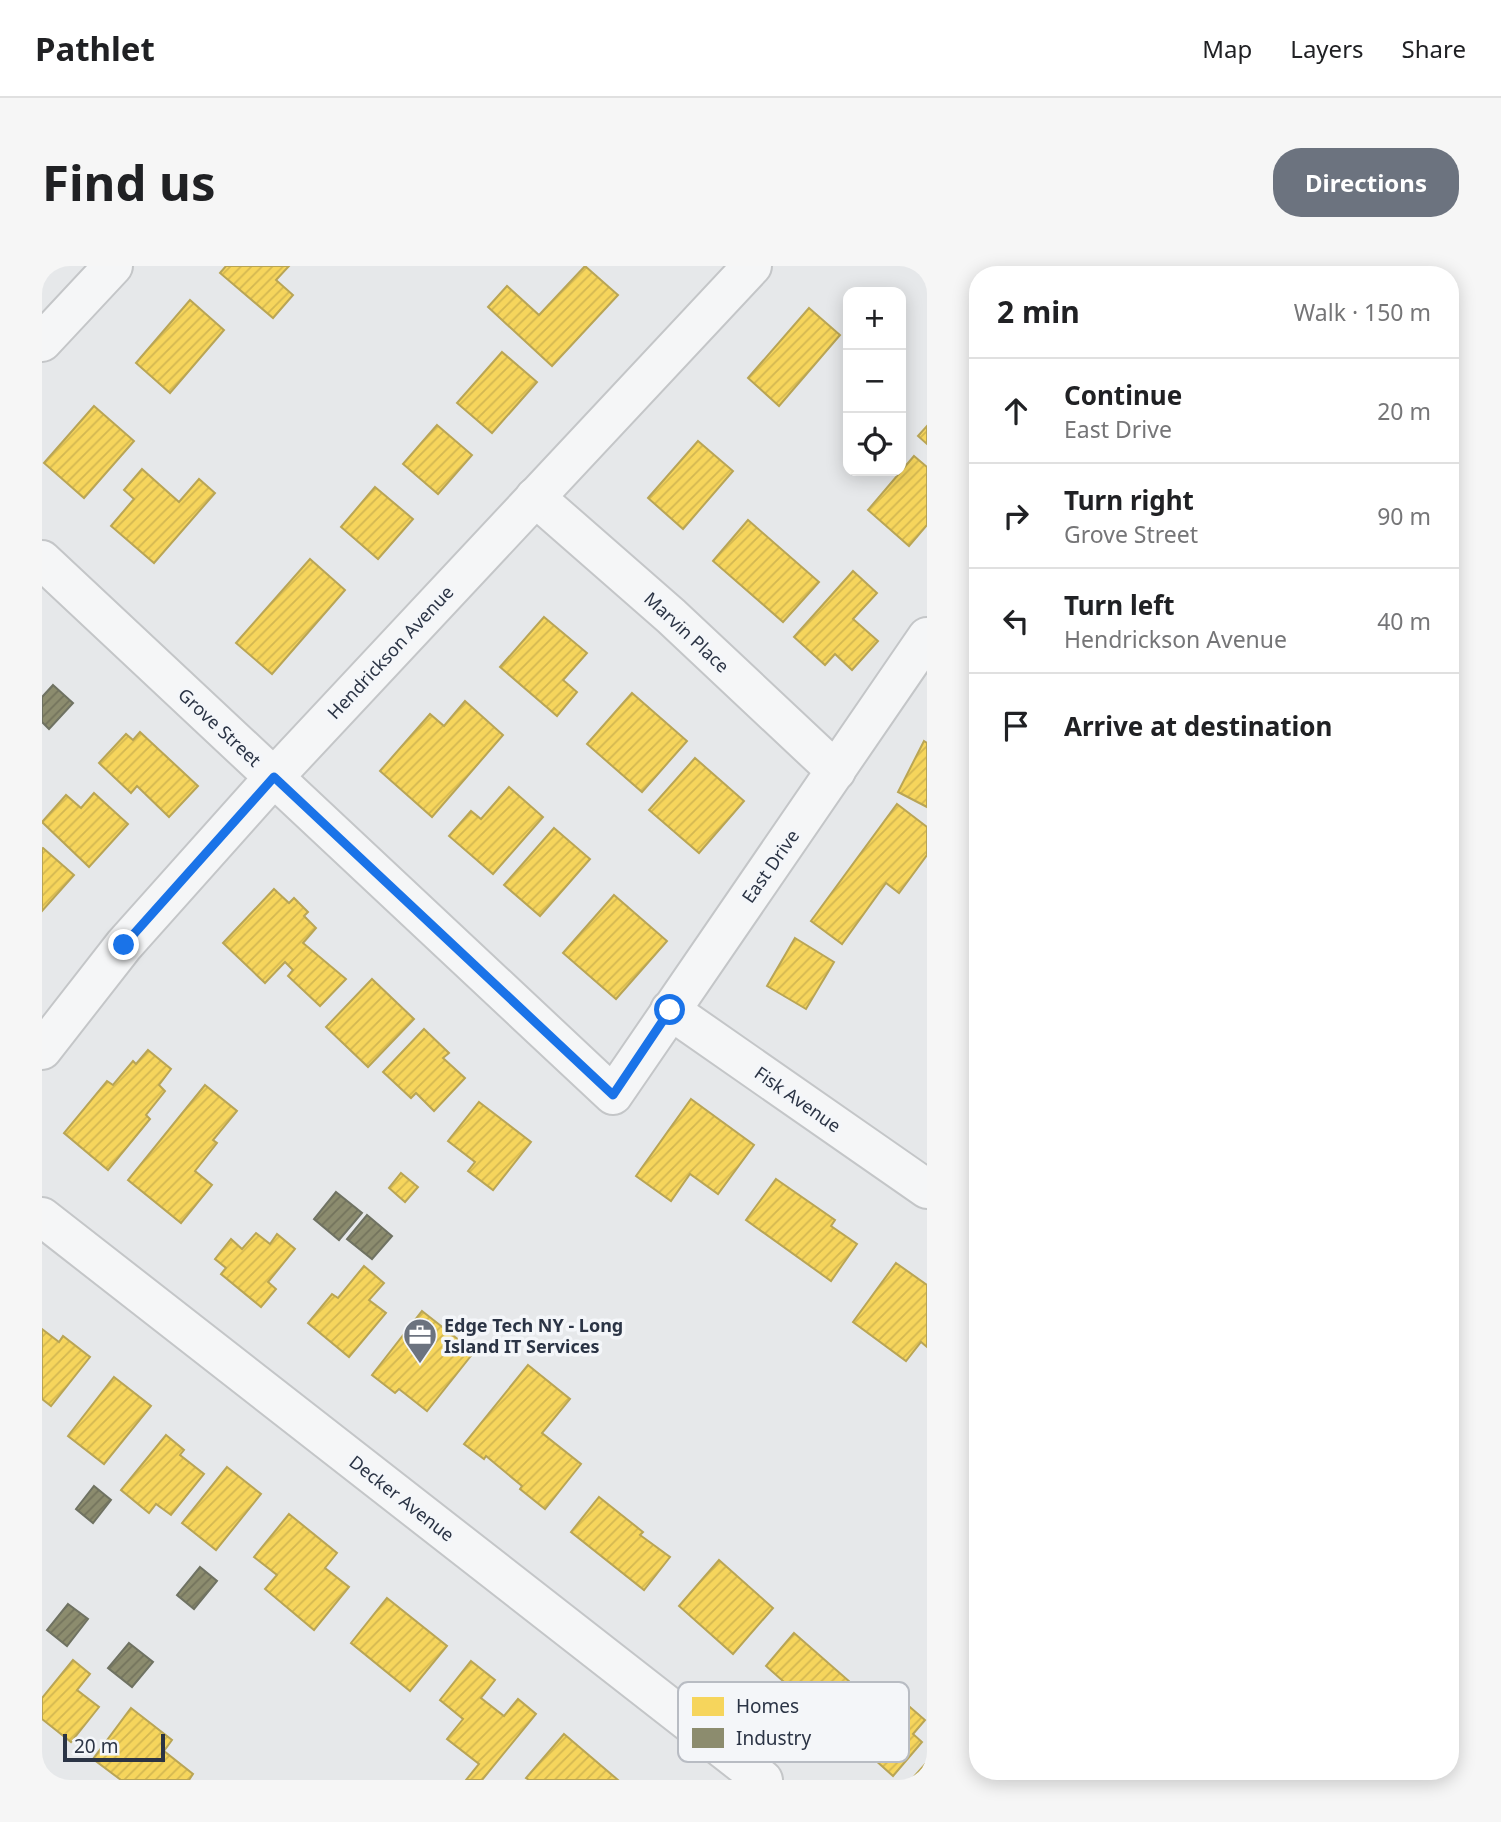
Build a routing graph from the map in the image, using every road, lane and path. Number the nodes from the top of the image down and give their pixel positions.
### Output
1 (113, 266) edge
2 (752, 266) edge
3 (42, 342) edge
4 (535, 497) junction
5 (42, 560) edge
6 (927, 637) edge
7 (836, 771) junction
8 (274, 777) junction
9 (670, 1010) junction
10 (42, 1050) edge
11 (613, 1095) joint
12 (927, 1189) edge
13 (42, 1217) edge
14 (678, 1714) edge
15 (740, 1762) edge
16 (763, 1780) edge

1 - 3 street
2 - 4 street, Hendrickson Avenue
4 - 7 street, Marvin Place
4 - 8 street, Hendrickson Avenue
5 - 8 street, Grove Street
6 - 7 street, East Drive
7 - 9 street, East Drive
8 - 10 street, Hendrickson Avenue
8 - 11 street, Grove Street
9 - 11 street, East Drive
9 - 12 street, Fisk Avenue
13 - 14 street, Decker Avenue
15 - 16 street, Decker Avenue

